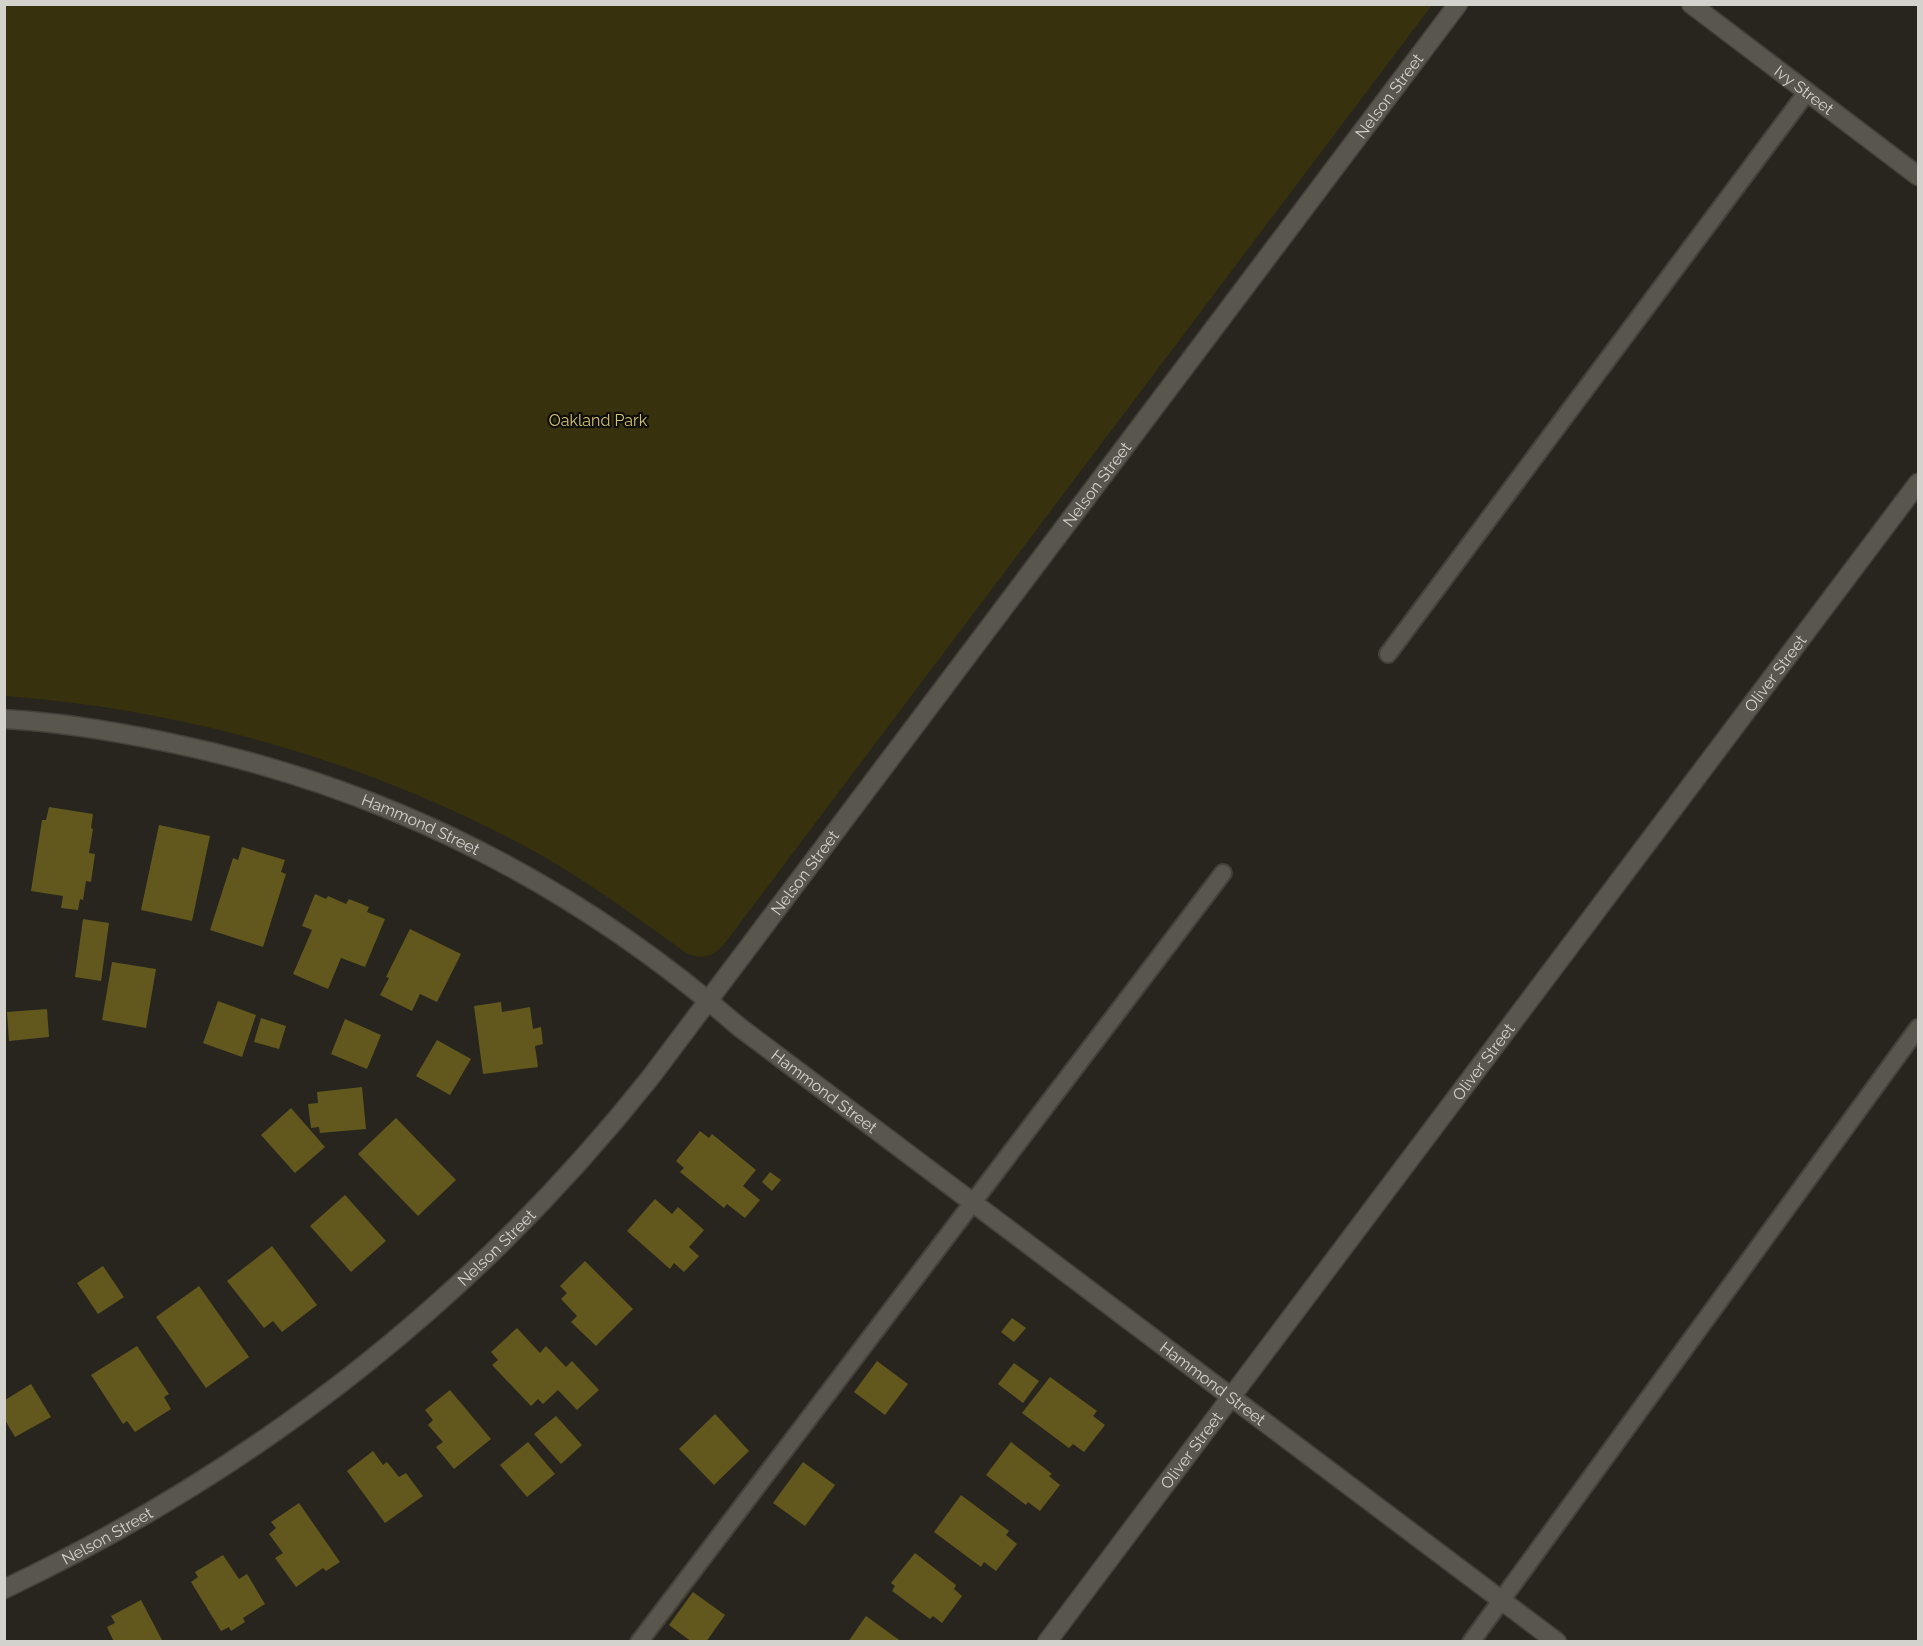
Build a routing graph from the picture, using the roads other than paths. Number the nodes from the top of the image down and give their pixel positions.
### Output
1 (1458, 4) edge
2 (1691, 4) edge
3 (1806, 92) junction
4 (1918, 176) edge
5 (1918, 483) edge
6 (1388, 654) dead end
7 (4, 719) edge
8 (1223, 873) dead end
9 (709, 1001) junction
10 (1918, 1028) edge
11 (974, 1203) junction
12 (1231, 1397) junction
13 (4, 1589) edge
14 (1502, 1600) junction
15 (639, 1641) edge
16 (1047, 1641) edge
17 (1471, 1641) edge
18 (1557, 1641) edge

1 - 9 street, Nelson Street
2 - 3 street, Ivy Street
3 - 4 street, Ivy Street
3 - 6 lane
5 - 12 street, Oliver Street
7 - 9 street, Hammond Street
8 - 11 lane
9 - 11 street, Hammond Street
9 - 13 street, Nelson Street
10 - 14 lane
11 - 12 street, Hammond Street
11 - 15 lane
12 - 14 street, Hammond Street
12 - 16 street, Oliver Street
14 - 17 lane
14 - 18 street, Hammond Street

